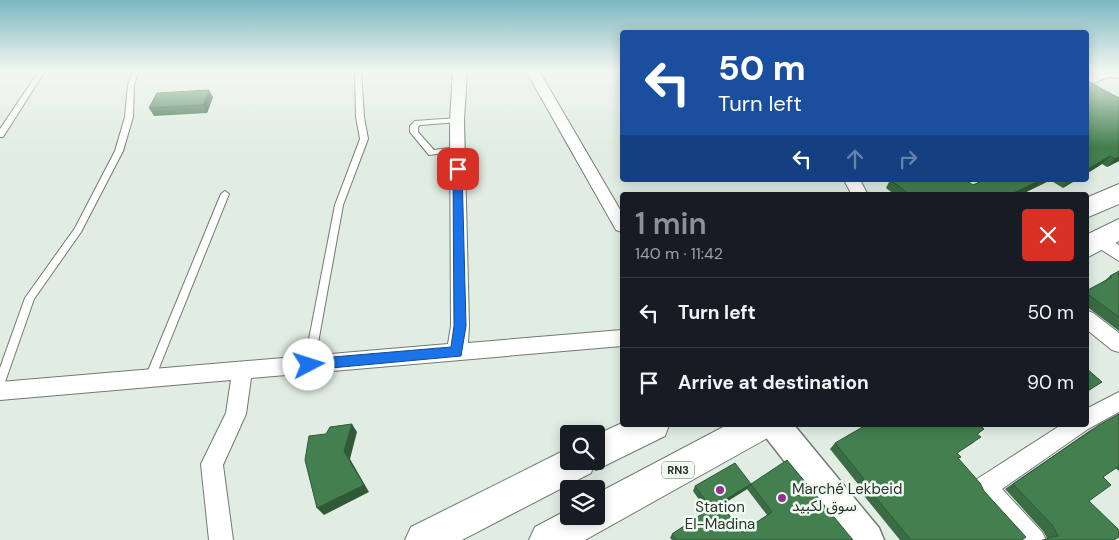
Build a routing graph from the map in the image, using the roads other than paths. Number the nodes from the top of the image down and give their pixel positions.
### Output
1 (25, 96) edge
2 (130, 96) edge
3 (359, 96) edge
4 (458, 96) edge
5 (547, 96) edge
6 (457, 120) junction
7 (0, 135) edge
8 (457, 149) junction
9 (1119, 193) edge
10 (225, 194) dead end
11 (1089, 208) edge
12 (620, 223) edge
13 (1089, 320) edge
14 (620, 338) edge
15 (1119, 344) edge
16 (457, 352) junction
17 (309, 365) junction
18 (242, 370) junction
19 (150, 378) junction
20 (0, 382) edge
21 (0, 391) edge
22 (1119, 401) edge
23 (1089, 418) edge
24 (649, 427) edge
25 (755, 427) edge
26 (777, 427) edge
27 (1075, 427) edge
28 (605, 449) edge
29 (561, 470) edge
30 (605, 509) edge
31 (576, 525) edge
32 (221, 540) edge
33 (424, 540) edge
34 (548, 540) edge
35 (867, 540) edge
36 (1034, 540) edge

1 - 7 lane
2 - 20 lane
3 - 17 lane
4 - 6 street
5 - 12 street
6 - 8 street
6 - 8 lane
8 - 16 street
9 - 11 highway
10 - 19 lane
13 - 15 street
14 - 16 street
16 - 17 street
17 - 18 street
18 - 19 street
18 - 32 street
19 - 21 street
22 - 23 street
24 - 28 highway
25 - 30 highway, RN3
26 - 35 street
27 - 36 street
29 - 33 highway
31 - 34 highway

